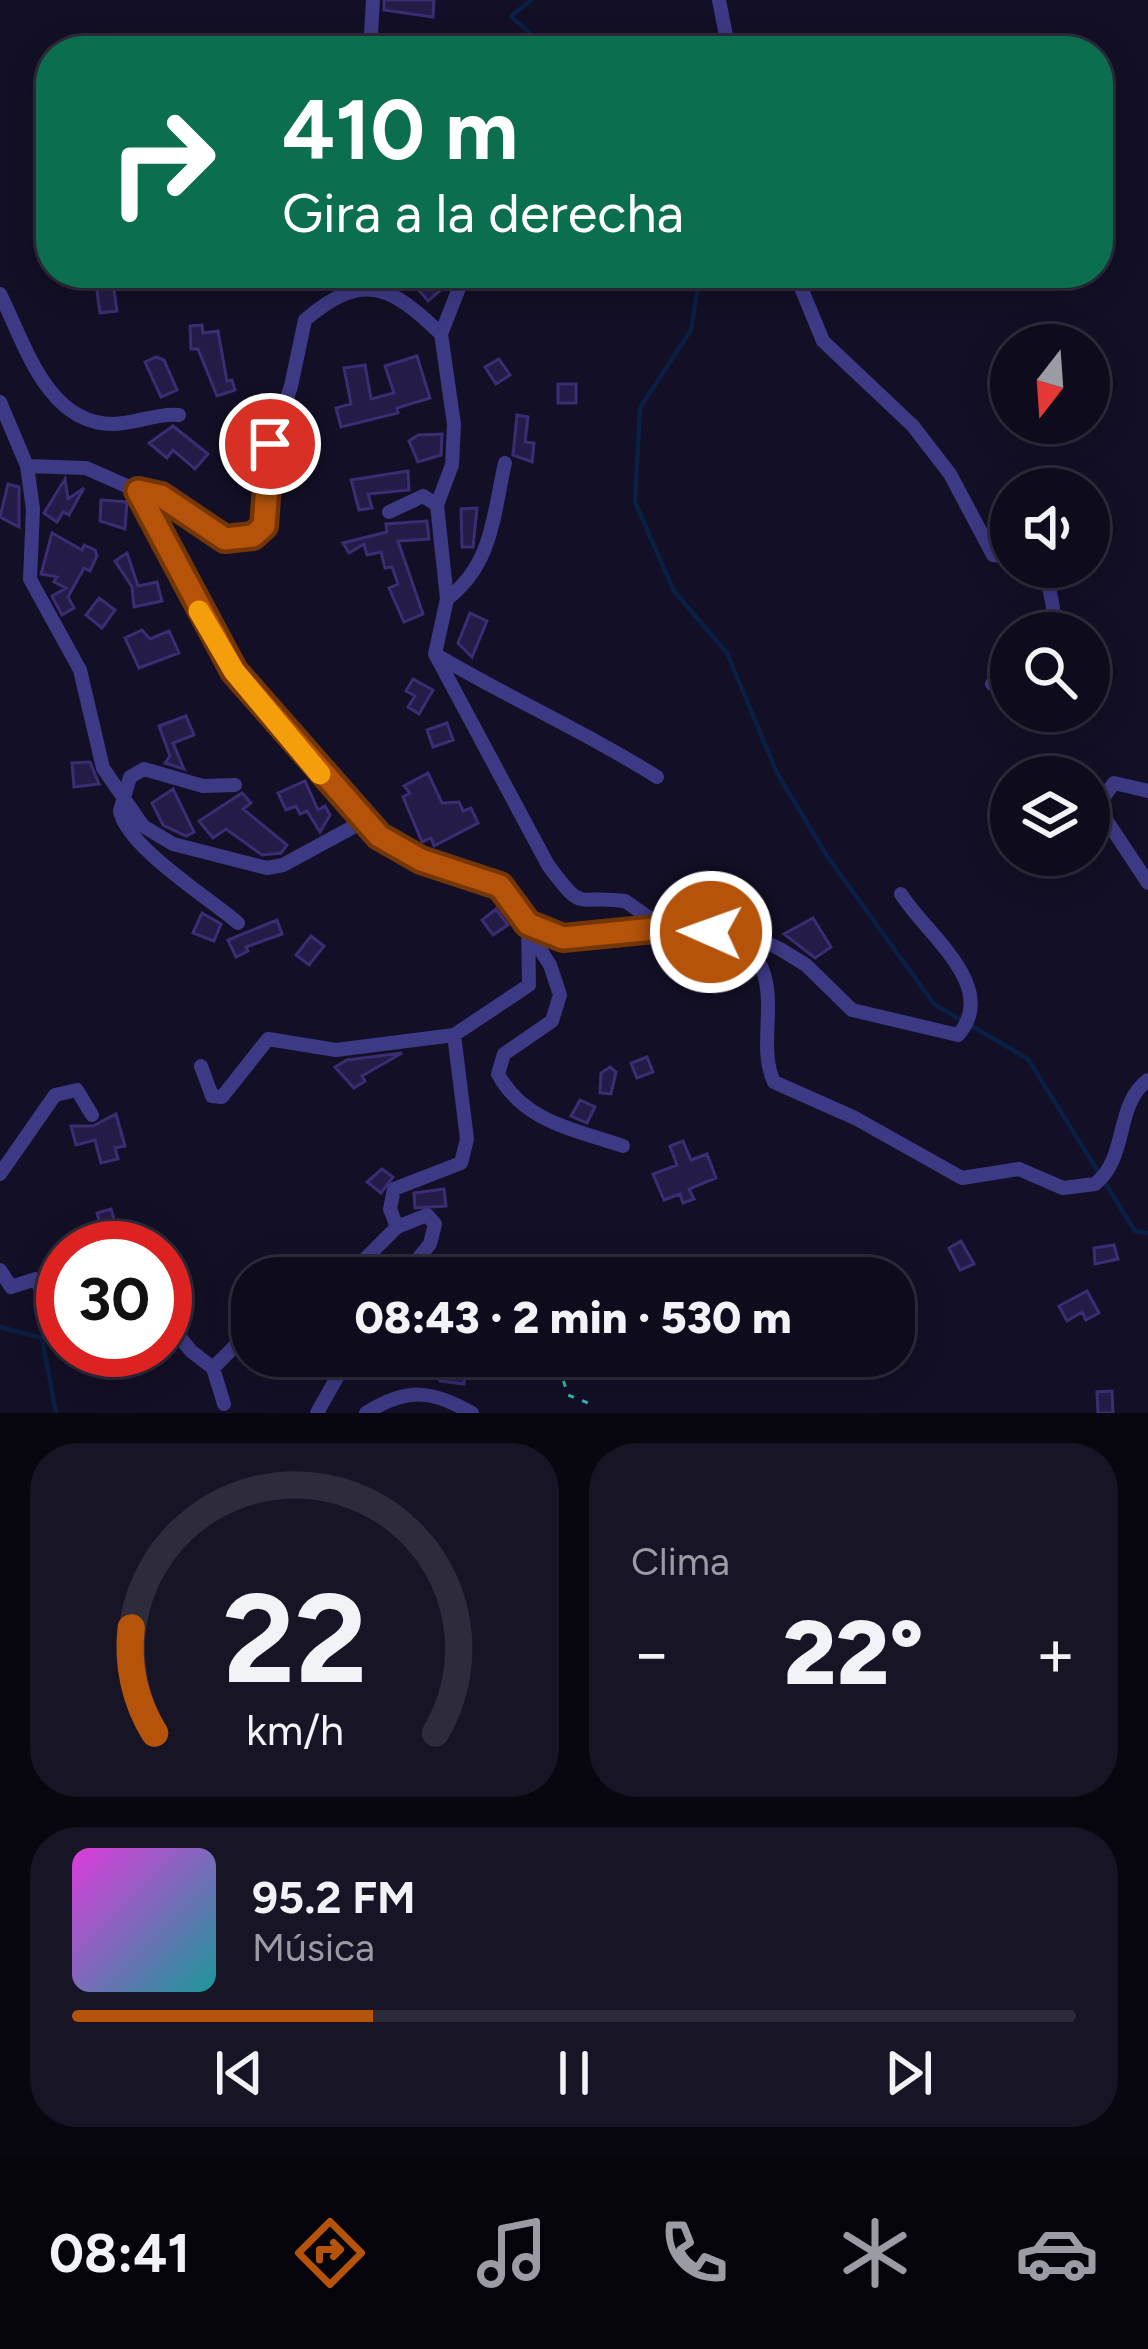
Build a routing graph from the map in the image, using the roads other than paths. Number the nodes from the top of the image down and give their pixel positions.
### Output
1 (373, 0) edge
2 (719, 0) edge
3 (371, 36) edge
4 (726, 36) edge
5 (458, 288) edge
6 (801, 288) edge
7 (0, 294) edge
8 (441, 334) junction
9 (0, 402) edge
10 (179, 415) dead end
11 (505, 463) dead end
12 (27, 466) junction
13 (138, 491) junction
14 (437, 505) junction
15 (389, 512) dead end
16 (990, 549) edge
17 (447, 598) junction
18 (435, 653) junction
19 (657, 777) dead end
20 (235, 784) dead end
21 (1148, 791) edge
22 (121, 800) junction
23 (364, 821) junction
24 (1148, 883) edge
25 (901, 894) dead end
26 (238, 923) dead end
27 (528, 924) junction
28 (664, 928) junction
29 (711, 932) junction
30 (454, 1035) junction
31 (201, 1066) dead end
32 (1148, 1081) edge
33 (92, 1115) dead end
34 (623, 1146) dead end
35 (0, 1174) edge
36 (397, 1227) junction
37 (367, 1257) edge
38 (419, 1257) edge
39 (0, 1270) edge
40 (36, 1279) edge
41 (231, 1350) edge
42 (192, 1352) edge
43 (213, 1368) junction
44 (337, 1377) edge
45 (224, 1404) dead end
46 (316, 1413) edge
47 (366, 1413) edge
48 (472, 1413) edge

1 - 3 street
2 - 4 street
5 - 8 street
6 - 16 street
7 - 10 street
8 - 13 street
8 - 14 street
9 - 12 street
11 - 17 street
12 - 13 street
12 - 22 street
13 - 23 street
14 - 15 street
14 - 17 street
17 - 18 street
18 - 19 street
18 - 28 street
20 - 22 street
21 - 24 street
22 - 23 street
22 - 26 street
23 - 27 street
25 - 29 street
27 - 28 street
27 - 30 street
27 - 34 street
28 - 29 street
29 - 32 street
30 - 31 street
30 - 36 street
33 - 35 street
36 - 37 street
36 - 38 street
39 - 40 street
41 - 43 street
42 - 43 street
43 - 45 street
44 - 46 street
47 - 48 street

